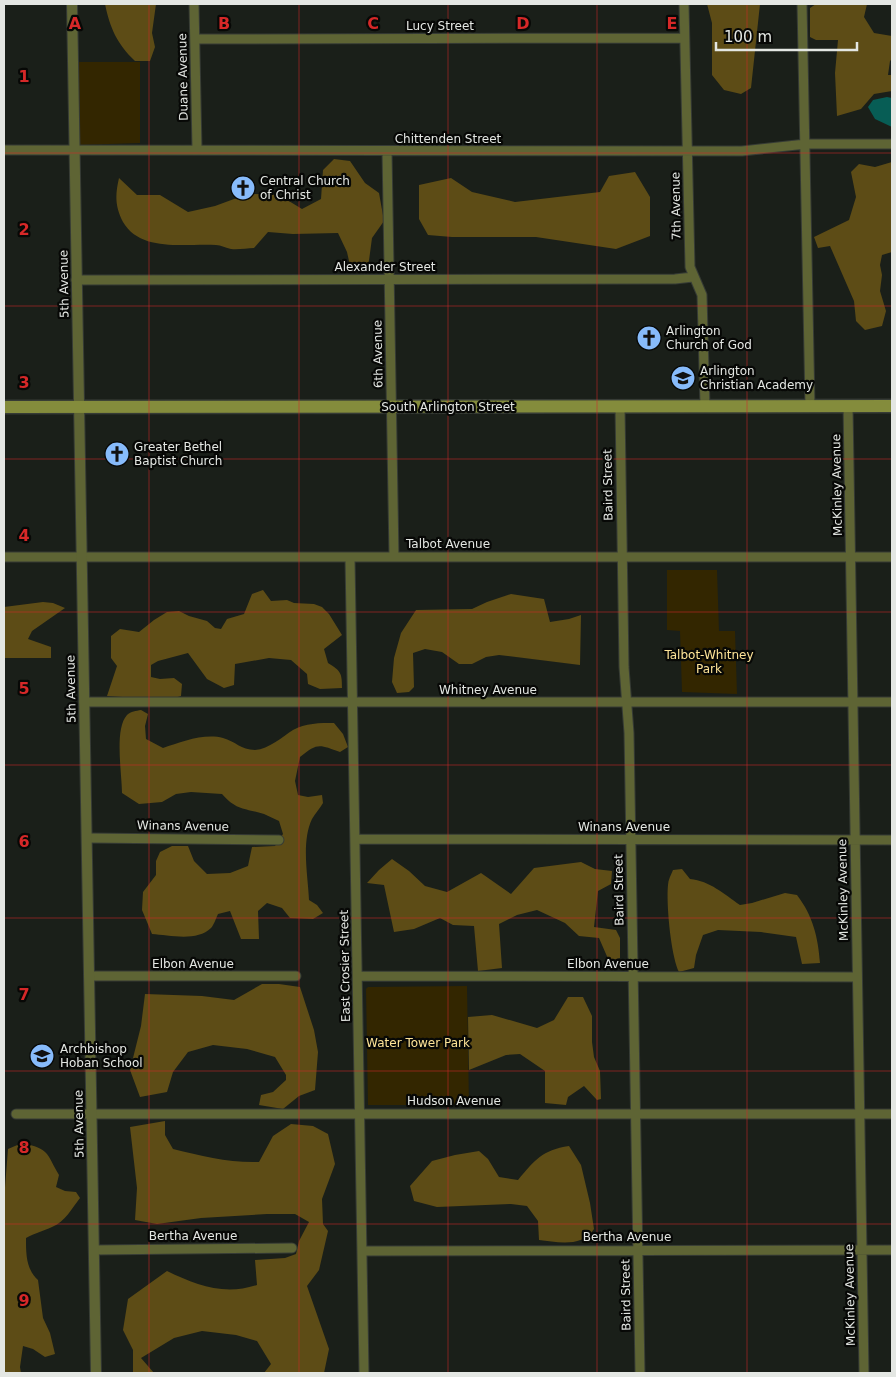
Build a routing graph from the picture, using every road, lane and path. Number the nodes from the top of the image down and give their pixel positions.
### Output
1 (72, 4) edge
2 (194, 4) edge
3 (684, 4) edge
4 (802, 4) edge
5 (684, 38) junction
6 (195, 39) junction
7 (806, 144) junction
8 (892, 144) edge
9 (197, 149) junction
10 (4, 150) edge
11 (74, 150) junction
12 (687, 150) junction
13 (387, 152) junction
14 (693, 277) junction
15 (389, 278) junction
16 (76, 280) junction
17 (4, 406) edge
18 (705, 406) junction
19 (810, 406) junction
20 (848, 406) junction
21 (892, 406) edge
22 (78, 407) junction
23 (391, 407) junction
24 (620, 407) junction
25 (4, 557) edge
26 (82, 557) junction
27 (394, 557) junction
28 (621, 557) junction
29 (892, 557) edge
30 (850, 558) junction
31 (350, 559) junction
32 (84, 702) junction
33 (353, 702) junction
34 (626, 702) junction
35 (852, 702) junction
36 (892, 702) edge
37 (87, 838) junction
38 (355, 839) junction
39 (630, 839) junction
40 (279, 840) dead end
41 (855, 840) junction
42 (892, 840) edge
43 (89, 976) junction
44 (296, 976) dead end
45 (358, 976) junction
46 (633, 977) junction
47 (857, 977) junction
48 (92, 1113) junction
49 (16, 1114) dead end
50 (360, 1114) junction
51 (636, 1114) junction
52 (859, 1114) junction
53 (892, 1114) edge
54 (292, 1248) dead end
55 (94, 1250) junction
56 (363, 1250) junction
57 (638, 1250) junction
58 (862, 1250) junction
59 (892, 1250) edge
60 (96, 1373) edge
61 (364, 1373) edge
62 (640, 1373) edge
63 (864, 1373) edge

1 - 11 street, 5th Avenue
2 - 6 street, Duane Avenue
3 - 5 street, 7th Avenue
4 - 7 street
5 - 6 street, Lucy Street
5 - 12 street, 7th Avenue
6 - 9 street, Duane Avenue
7 - 8 street, Chittenden Street
7 - 12 street, Chittenden Street
7 - 19 street
9 - 11 street, Chittenden Street
9 - 13 street, Chittenden Street
10 - 11 street, Chittenden Street
11 - 16 street, 5th Avenue
12 - 13 street, Chittenden Street
12 - 14 street, 7th Avenue
13 - 15 street, 6th Avenue
14 - 15 street, Alexander Street
14 - 18 street, 7th Avenue
15 - 16 street, Alexander Street
15 - 23 street, 6th Avenue
16 - 22 street, 5th Avenue
17 - 22 main road, South Arlington Street
18 - 19 main road, South Arlington Street
18 - 24 main road, South Arlington Street
19 - 20 main road, South Arlington Street
20 - 21 main road, South Arlington Street
20 - 30 street, McKinley Avenue
22 - 23 main road, South Arlington Street
22 - 26 street, 5th Avenue
23 - 24 main road, South Arlington Street
23 - 27 street, 6th Avenue
24 - 28 street, Baird Street
25 - 26 street, Talbot Avenue
26 - 31 street, Talbot Avenue
26 - 32 street, 5th Avenue
27 - 28 street, Talbot Avenue
27 - 31 street, Talbot Avenue
28 - 30 street, Talbot Avenue
28 - 34 street, Baird Street
29 - 30 street, Talbot Avenue
30 - 35 street, McKinley Avenue
31 - 33 street, East Crosier Street
32 - 33 street, Whitney Avenue
32 - 37 street, 5th Avenue
33 - 34 street, Whitney Avenue
33 - 38 street, East Crosier Street
34 - 35 street, Whitney Avenue
34 - 39 street, Baird Street
35 - 36 street, Whitney Avenue
35 - 41 street, McKinley Avenue
37 - 40 street, Winans Avenue
37 - 43 street, 5th Avenue
38 - 39 street, Winans Avenue
38 - 45 street, East Crosier Street
39 - 41 street, Winans Avenue
39 - 46 street, Baird Street
41 - 42 street, Winans Avenue
41 - 47 street, McKinley Avenue
43 - 44 street, Elbon Avenue
43 - 48 street, 5th Avenue
45 - 46 street, Elbon Avenue
45 - 50 street, East Crosier Street
46 - 47 street, Elbon Avenue
46 - 51 street, Baird Street
47 - 52 street, McKinley Avenue
48 - 49 street, Hudson Avenue
48 - 50 street, Hudson Avenue
48 - 55 street, 5th Avenue
50 - 51 street, Hudson Avenue
50 - 56 street, East Crosier Street
51 - 52 street, Hudson Avenue
51 - 57 street, Baird Street
52 - 53 street, Hudson Avenue
52 - 58 street, McKinley Avenue
54 - 55 street, Bertha Avenue
55 - 60 street, 5th Avenue
56 - 57 street, Bertha Avenue
56 - 61 street, East Crosier Street
57 - 58 street, Bertha Avenue
57 - 62 street, Baird Street
58 - 59 street, Bertha Avenue
58 - 63 street, McKinley Avenue

